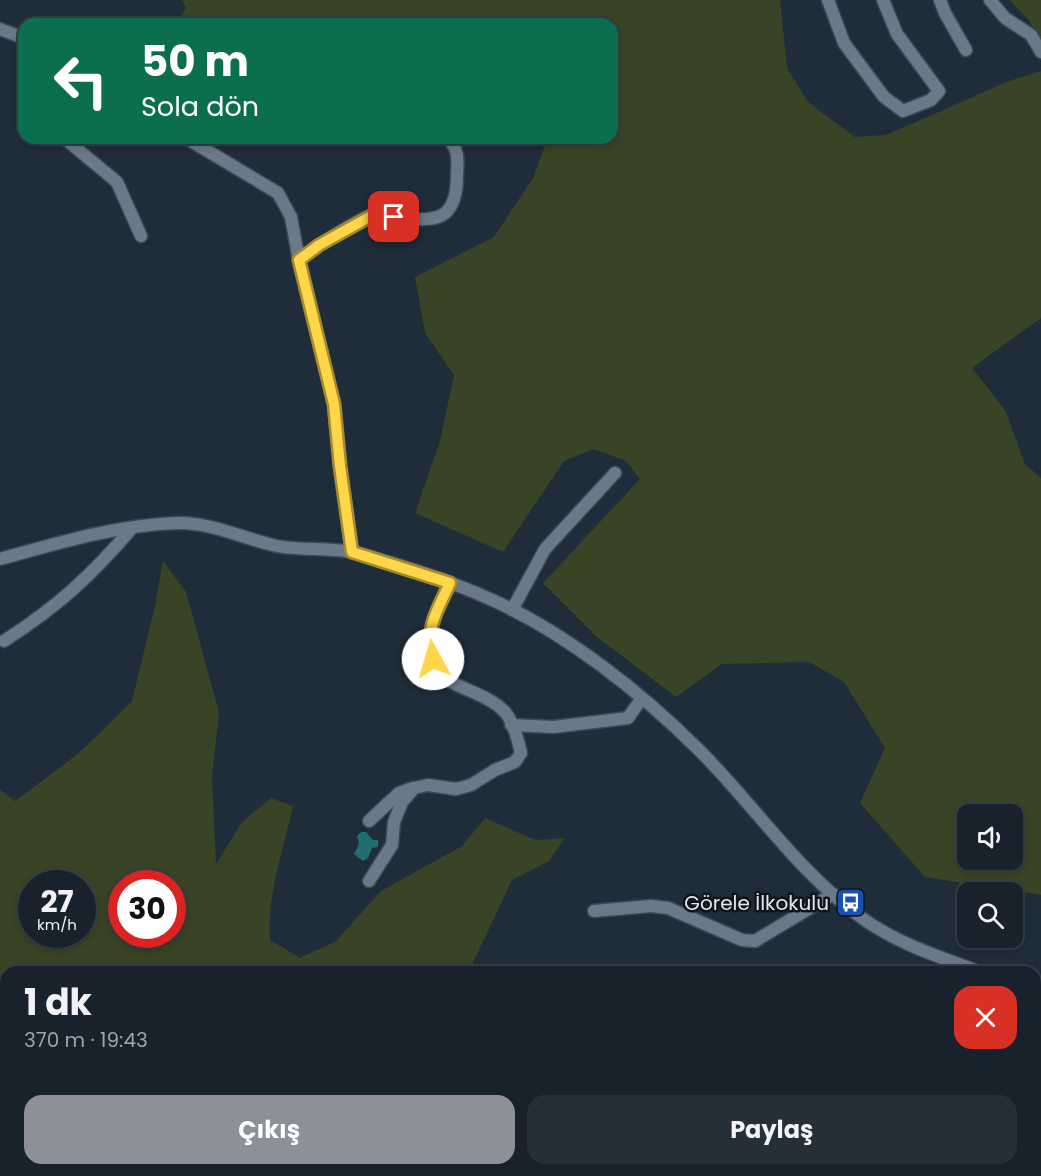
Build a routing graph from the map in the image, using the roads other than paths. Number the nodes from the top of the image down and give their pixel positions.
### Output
1 (828, 0) edge
2 (883, 0) edge
3 (940, 0) edge
4 (990, 0) edge
5 (0, 28) edge
6 (18, 36) edge
7 (966, 50) dead end
8 (1041, 52) edge
9 (71, 144) edge
10 (196, 144) edge
11 (453, 144) edge
12 (141, 236) dead end
13 (299, 260) junction
14 (615, 473) dead end
15 (132, 528) junction
16 (352, 552) junction
17 (0, 560) edge
18 (450, 583) junction
19 (512, 610) junction
20 (4, 641) dead end
21 (642, 698) junction
22 (512, 725) junction
23 (414, 788) junction
24 (369, 820) dead end
25 (369, 881) dead end
26 (833, 894) junction
27 (594, 911) dead end
28 (966, 966) edge

1 - 2 street
3 - 7 street
4 - 8 street
5 - 6 street
9 - 12 street
10 - 13 street
11 - 13 street
13 - 16 street
14 - 19 street
15 - 16 street
15 - 17 street
15 - 20 street
16 - 18 street
18 - 19 street
18 - 22 street
19 - 21 street
21 - 22 street
21 - 26 street
22 - 23 street
23 - 24 street
23 - 25 street
26 - 27 street
26 - 28 street

